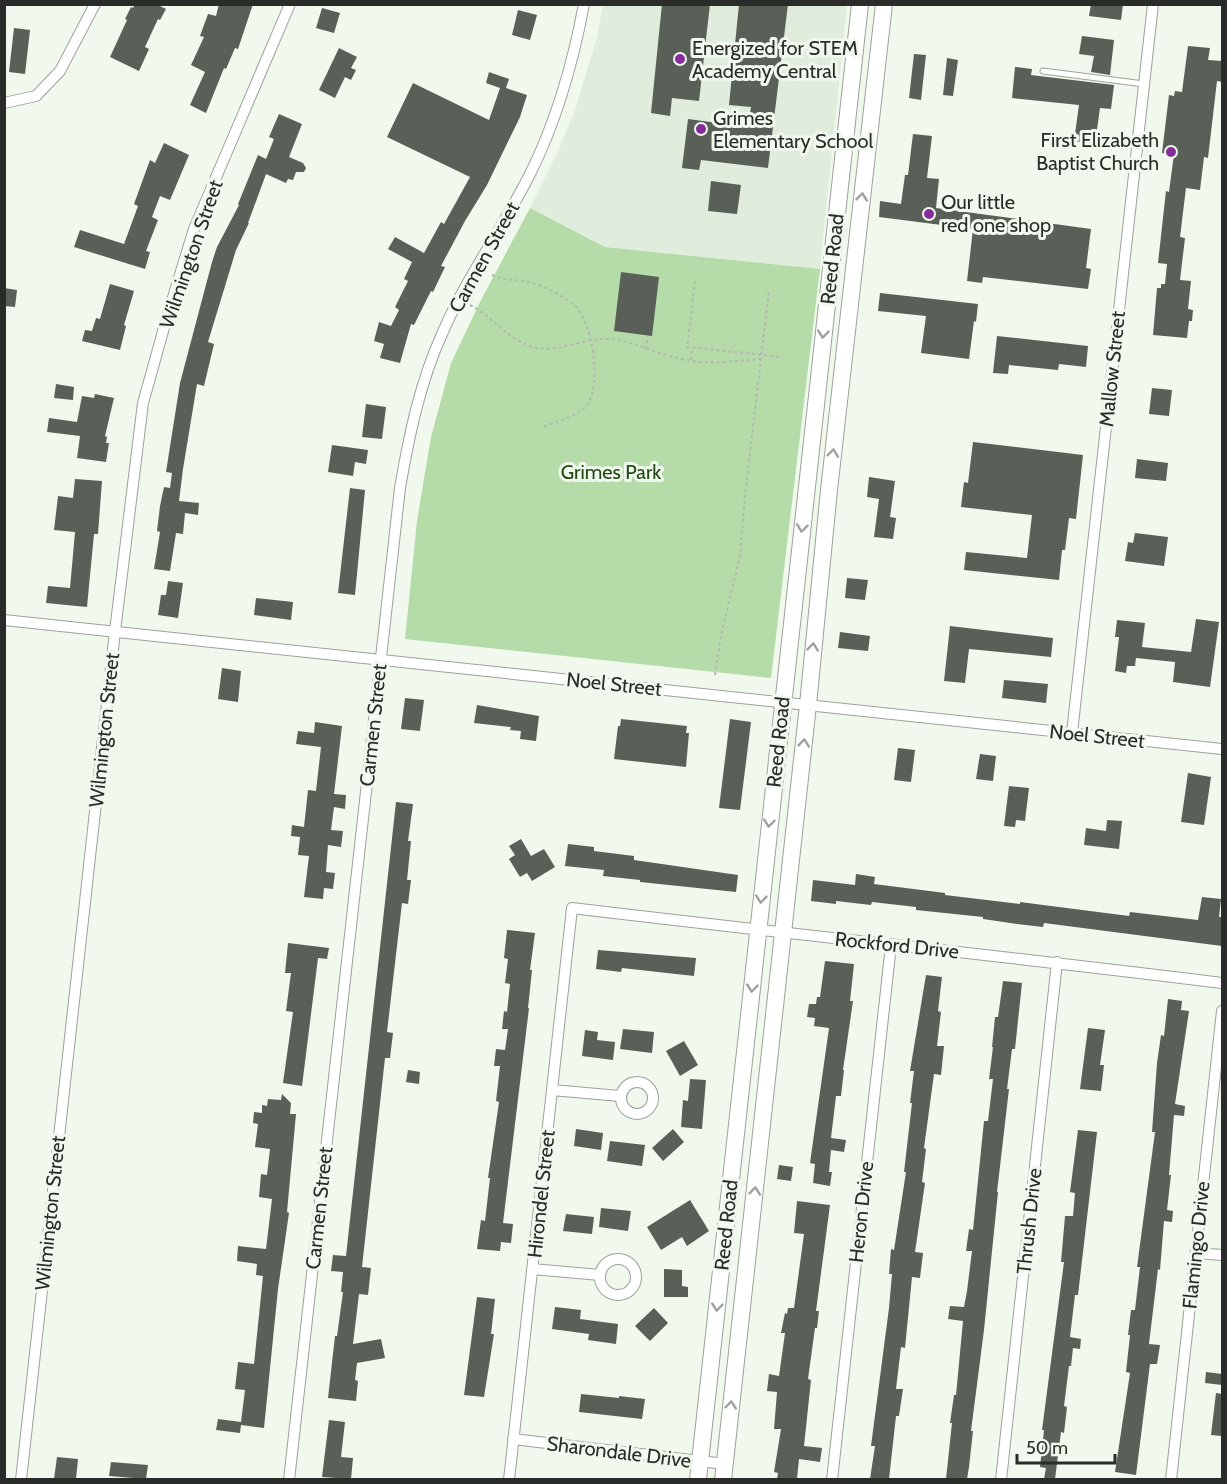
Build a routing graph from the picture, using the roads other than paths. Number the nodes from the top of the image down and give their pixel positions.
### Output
1 (95, 4) edge
2 (290, 4) edge
3 (584, 4) edge
4 (860, 4) edge
5 (884, 4) edge
6 (1153, 4) edge
7 (854, 62) junction
8 (877, 64) junction
9 (1043, 72) dead end
10 (1144, 84) junction
11 (4, 103) edge
12 (834, 237) junction
13 (857, 239) junction
14 (807, 486) junction
15 (829, 490) junction
16 (4, 620) edge
17 (115, 631) junction
18 (381, 660) junction
19 (782, 702) junction
20 (808, 705) junction
21 (1072, 733) junction
22 (1222, 749) edge
23 (572, 908) joint
24 (758, 930) junction
25 (783, 933) junction
26 (891, 945) junction
27 (1057, 962) junction
28 (1222, 983) edge
29 (1222, 1011) edge
30 (552, 1090) junction
31 (620, 1096) dead end
32 (727, 1218) junction
33 (751, 1221) junction
34 (1196, 1253) junction
35 (1222, 1255) edge
36 (532, 1269) junction
37 (600, 1275) dead end
38 (513, 1439) junction
39 (700, 1461) junction
40 (724, 1472) edge
41 (21, 1479) edge
42 (289, 1479) edge
43 (509, 1479) edge
44 (699, 1479) edge
45 (832, 1479) edge
46 (1001, 1479) edge
47 (1171, 1479) edge

1 - 11 street
2 - 17 street, Wilmington Street
3 - 18 street, Carmen Street
4 - 7 street, Reed Road
5 - 8 street, Reed Road
6 - 10 street, Mallow Street
7 - 8 street
7 - 12 street, Reed Road
13 -> 8 street, Reed Road
9 - 10 lane
10 - 21 street, Mallow Street
12 - 13 street
12 -> 14 street, Reed Road
15 -> 13 street, Reed Road
14 - 15 street
14 -> 19 street, Reed Road
20 -> 15 street, Reed Road
16 - 17 street, Noel Street
17 - 18 street, Noel Street
17 - 41 street, Wilmington Street
18 - 19 street, Noel Street
18 - 42 street, Carmen Street
19 - 20 street, Noel Street
19 -> 24 street, Reed Road
20 - 21 street, Noel Street
25 -> 20 street, Reed Road
21 - 22 street, Noel Street
23 - 24 street, Rockford Drive
23 - 30 street, Hirondel Street
24 - 25 street, Rockford Drive
24 -> 32 street, Reed Road
25 - 26 street, Rockford Drive
33 -> 25 street, Reed Road
26 - 27 street, Rockford Drive
26 - 45 street, Heron Drive
27 - 28 street, Rockford Drive
27 - 46 street, Thrush Drive
29 - 34 street, Flamingo Drive
30 - 31 street
30 - 36 street, Hirondel Street
32 - 33 street
32 -> 39 street, Reed Road
40 -> 33 street, Reed Road
34 - 35 street
34 - 47 street, Flamingo Drive
36 - 37 street
36 - 38 street, Hirondel Street
38 - 39 street, Sharondale Drive
38 - 43 street, Hirondel Street
39 - 40 street, Sharondale Drive
39 - 44 street, Reed Road

